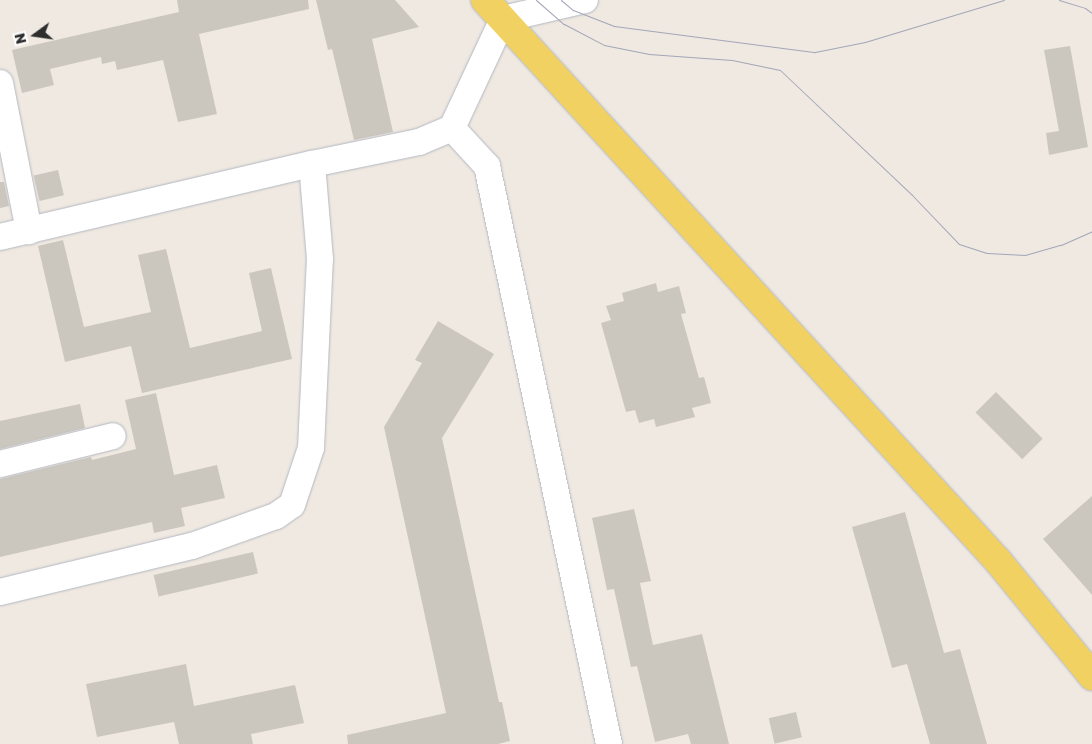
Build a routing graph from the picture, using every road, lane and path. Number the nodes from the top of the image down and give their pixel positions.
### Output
1 (585, 0) edge
2 (494, 9) edge
3 (0, 83) edge
4 (452, 128) junction
5 (312, 164) junction
6 (29, 231) junction
7 (0, 237) edge
8 (113, 436) dead end
9 (0, 464) edge
10 (0, 592) edge
11 (1090, 670) edge
12 (609, 744) edge

1 - 2 street
2 - 4 street
2 - 11 main road
3 - 6 street
4 - 5 street
4 - 12 street
5 - 6 street
5 - 10 street
6 - 7 street
8 - 9 street

